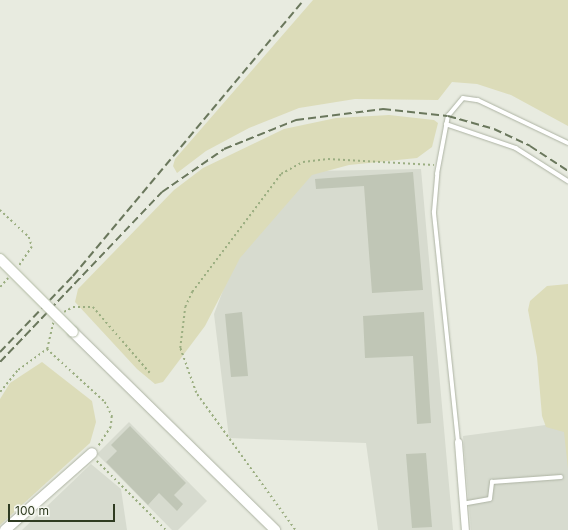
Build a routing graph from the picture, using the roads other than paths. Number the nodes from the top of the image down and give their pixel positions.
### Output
1 (446, 124) junction
2 (568, 143) edge
3 (568, 181) edge
4 (0, 259) edge
5 (458, 442) joint
6 (92, 453) road end
7 (561, 477) dead end
8 (462, 504) junction
9 (5, 530) edge
10 (275, 530) edge
11 (465, 530) edge

1 - 2 lane
1 - 3 lane
1 - 5 lane
4 - 10 main road, bridge
5 - 8 street
6 - 9 main road
7 - 8 lane
8 - 11 street

